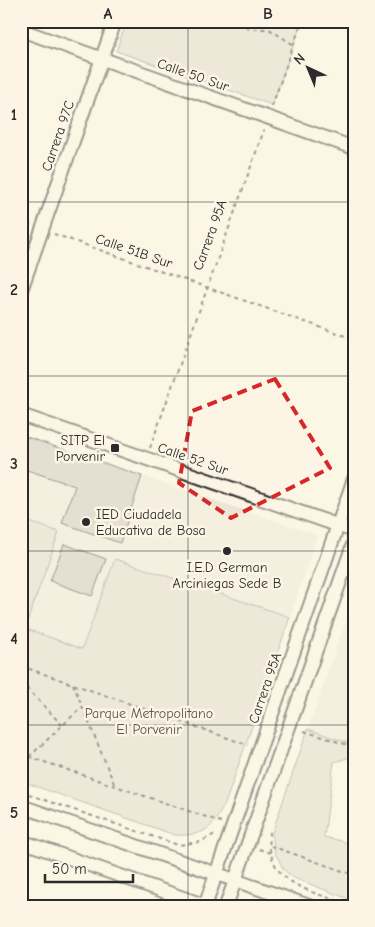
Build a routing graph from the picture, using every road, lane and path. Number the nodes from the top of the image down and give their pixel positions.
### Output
1 (115, 21) edge
2 (231, 21) edge
3 (302, 21) edge
4 (21, 30) edge
5 (294, 45) junction
6 (101, 58) junction
7 (268, 117) junction
8 (354, 148) edge
9 (21, 222) edge
10 (42, 229) junction
11 (207, 287) junction
12 (21, 290) edge
13 (354, 338) edge
14 (21, 415) edge
15 (146, 458) junction
16 (354, 479) edge
17 (338, 526) junction
18 (354, 531) edge
19 (354, 542) edge
20 (21, 666) edge
21 (21, 682) edge
22 (73, 684) junction
23 (82, 706) junction
24 (62, 725) junction
25 (304, 731) dead end
26 (253, 746) dead end
27 (354, 748) edge
28 (21, 754) edge
29 (29, 757) junction
30 (115, 786) junction
31 (21, 792) edge
32 (21, 806) edge
33 (224, 822) dead end
34 (270, 832) dead end
35 (216, 833) dead end
36 (21, 841) edge
37 (272, 846) dead end
38 (216, 874) junction
39 (354, 875) edge
40 (235, 880) junction
41 (205, 906) edge
42 (226, 906) edge
43 (309, 906) edge
44 (353, 906) edge

1 - 6 street, Carrera 97C
2 - 5 path
3 - 5 path, Carrera 95A
4 - 6 street, Calle 50 Sur
5 - 7 path, Carrera 95A
6 - 7 street, Calle 50 Sur
6 - 10 street, Carrera 97C
7 - 8 street, Calle 50 Sur
7 - 11 path, Carrera 95A
9 - 10 path, Calle 51B Sur
10 - 11 path, Calle 51B Sur
10 - 12 street, Carrera 97C
11 - 13 path, Calle 51B Sur
11 - 15 path, Carrera 95A
14 - 15 street, Calle 52 Sur
15 - 17 street, Calle 52 Sur
16 - 17 street, Carrera 95A
17 - 18 street, Calle 52 Sur
17 - 38 street, Carrera 95A
19 - 40 street
20 - 22 path
21 - 24 path
22 - 23 path
22 - 26 path
23 - 24 path
23 - 30 path
24 - 29 path
25 - 27 path
28 - 29 path
29 - 30 path
30 - 33 path
31 - 35 path
32 - 38 street
34 - 44 path
36 - 41 street
37 - 39 path
38 - 40 street
38 - 41 street, Carrera 95A
40 - 42 street
40 - 43 street

